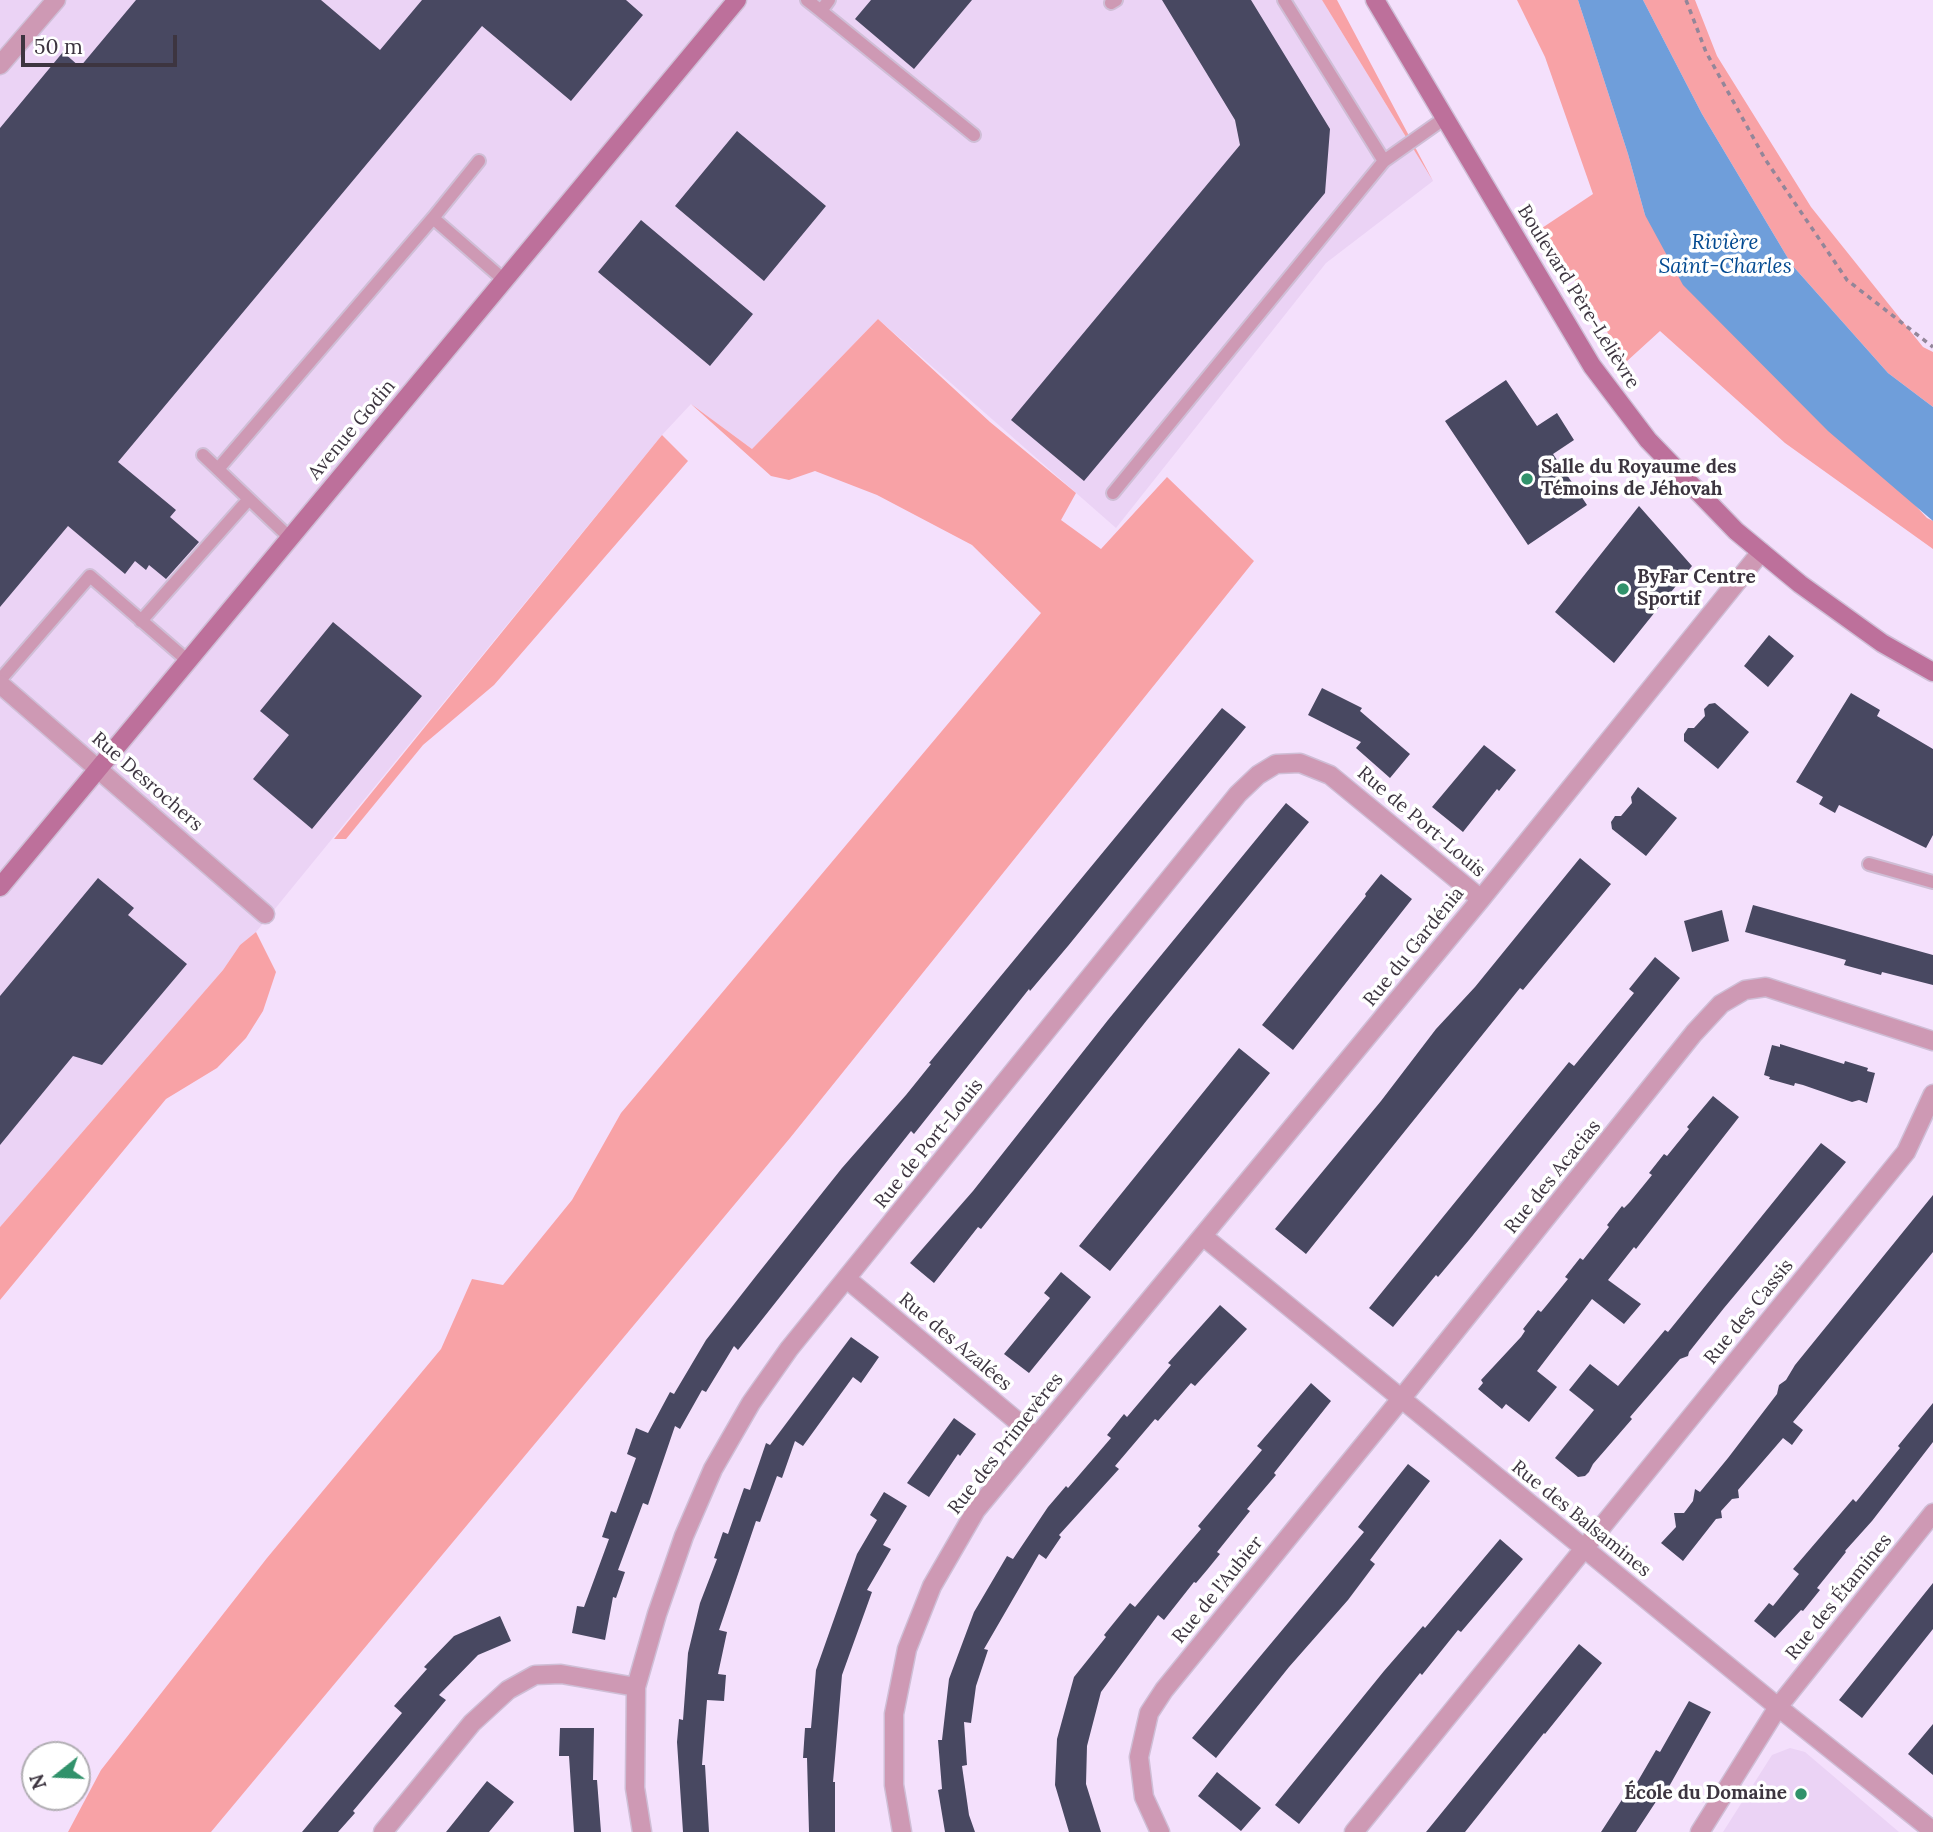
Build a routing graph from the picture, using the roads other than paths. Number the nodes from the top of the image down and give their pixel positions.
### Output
1 (56, 0) edge
2 (737, 0) edge
3 (807, 0) edge
4 (830, 0) edge
5 (1284, 0) edge
6 (1375, 0) edge
7 (821, 11) junction
8 (0, 65) edge
9 (1445, 118) junction
10 (974, 135) dead end
11 (479, 161) dead end
12 (1384, 161) junction
13 (433, 218) junction
14 (504, 280) junction
15 (202, 455) dead end
16 (218, 469) junction
17 (1113, 493) dead end
18 (249, 499) junction
19 (290, 538) junction
20 (1761, 551) junction
21 (141, 621) junction
22 (188, 661) junction
23 (1933, 672) edge
24 (0, 682) edge
25 (99, 768) junction
26 (1869, 864) dead end
27 (1933, 882) edge
28 (0, 887) edge
29 (1481, 899) junction
30 (265, 914) dead end
31 (1933, 1041) edge
32 (1933, 1094) edge
33 (1204, 1237) junction
34 (846, 1279) junction
35 (1401, 1399) junction
36 (1036, 1437) junction
37 (1933, 1513) edge
38 (1585, 1549) junction
39 (636, 1687) junction
40 (1778, 1707) junction
41 (1933, 1831) edge
42 (383, 1832) edge
43 (642, 1832) edge
44 (902, 1832) edge
45 (1160, 1832) edge
46 (1354, 1832) edge
47 (1700, 1832) edge

1 - 8 street
2 - 14 street, Avenue Godin
3 - 7 lane
4 - 7 lane
5 - 12 lane
6 - 9 street, Boulevard Père-Lelièvre
7 - 10 lane
9 - 12 lane
9 - 20 street, Boulevard Père-Lelièvre
11 - 13 lane
12 - 17 lane
13 - 14 lane
13 - 16 lane
14 - 19 street, Avenue Godin
15 - 16 lane
16 - 18 lane
18 - 19 lane
18 - 21 lane
19 - 22 street, Avenue Godin
20 - 23 street, Boulevard Père-Lelièvre
20 - 29 street, Rue du Gardénia
21 - 22 lane
21 - 24 lane
22 - 25 street, Avenue Godin
24 - 25 street, Rue Desrochers
25 - 28 street, Avenue Godin
25 - 30 street, Rue Desrochers
26 - 27 lane
29 - 33 street, Rue du Gardénia
29 - 34 street, Rue de Port-Louis
31 - 35 street, Rue des Acacias
32 - 38 street, Rue des Cassis
33 - 35 street, Rue des Balsamines
33 - 36 street, Rue des Primevères
34 - 36 street, Rue des Azalées
34 - 39 street, Rue de Port-Louis
35 - 38 street, Rue des Balsamines
35 - 45 street, Rue de l'Aubier
36 - 44 street, Rue des Primevères
37 - 40 street, Rue des Étamines
38 - 40 street, Rue des Balsamines
38 - 46 street
39 - 42 street
39 - 43 street, Rue de Port-Louis
40 - 41 street, Rue des Balsamines
40 - 47 street

